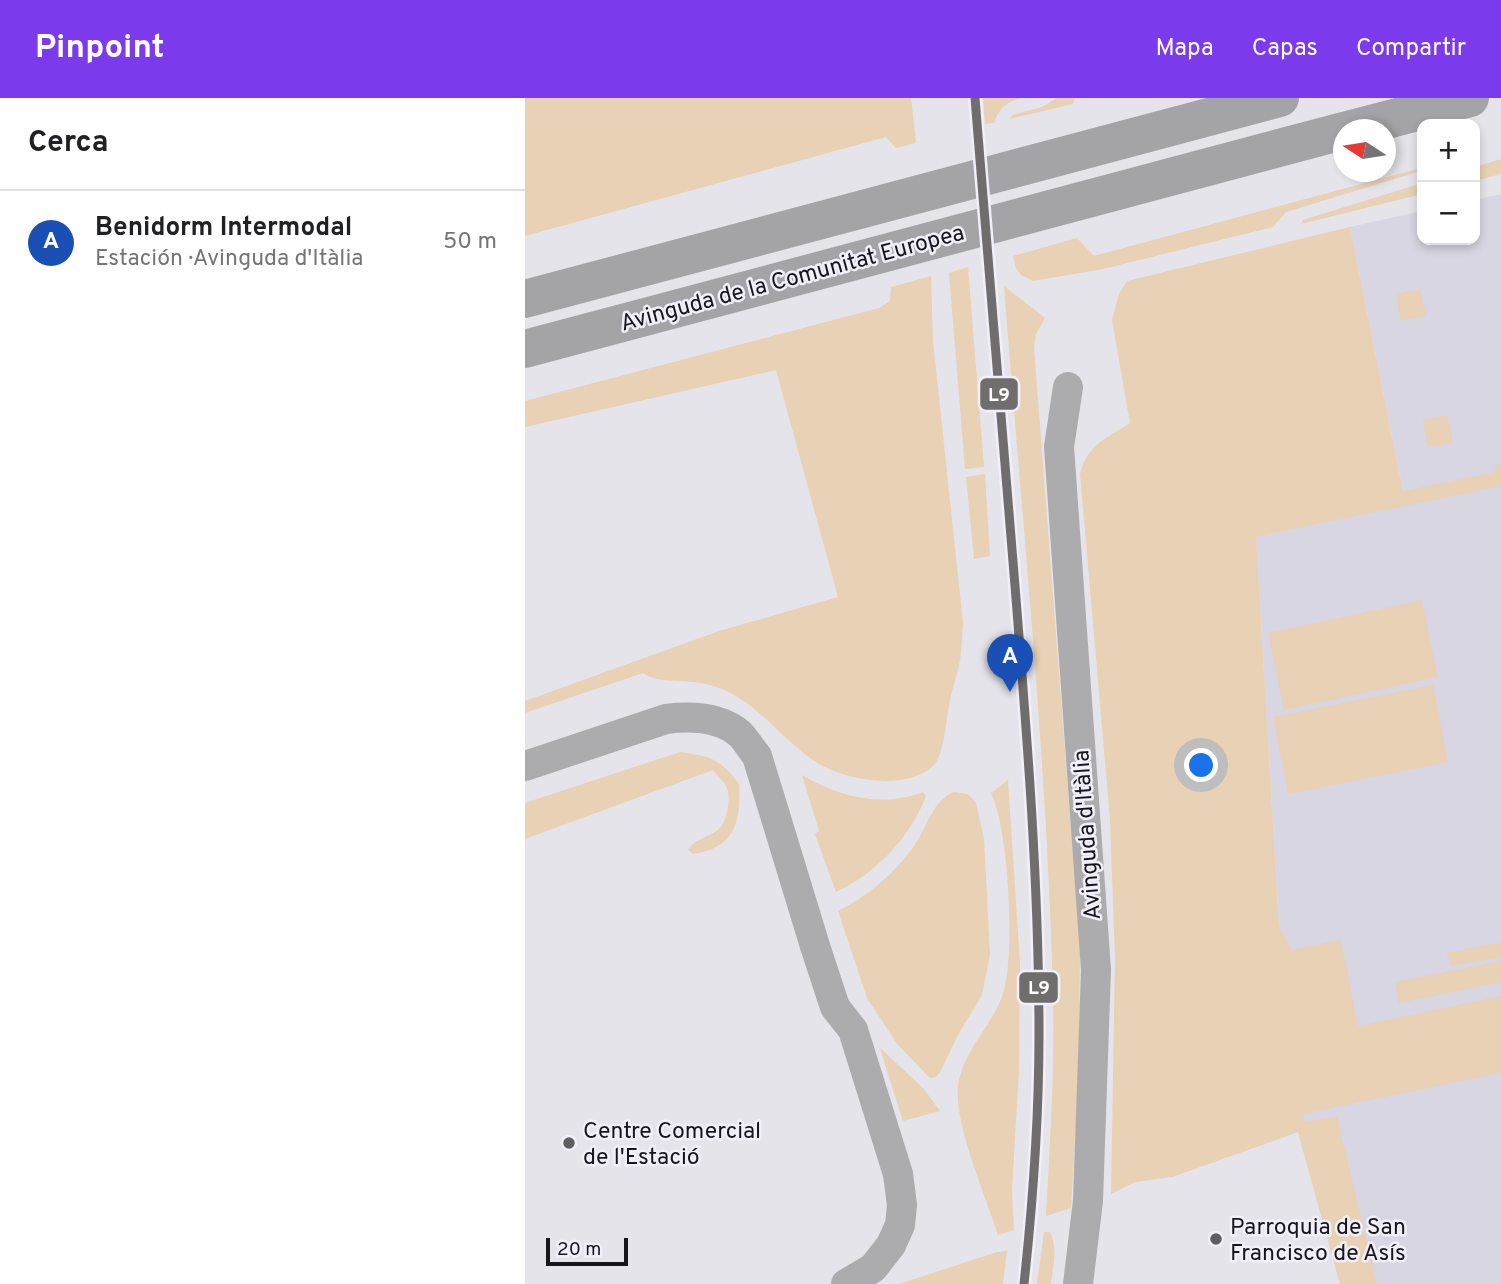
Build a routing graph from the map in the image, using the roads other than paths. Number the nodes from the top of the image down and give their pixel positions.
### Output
1 (1280, 98) edge
2 (1470, 98) edge
3 (1389, 119) edge
4 (1333, 133) edge
5 (525, 299) edge
6 (525, 349) edge
7 (1068, 387) dead end
8 (525, 766) edge
9 (846, 1284) edge
10 (1078, 1284) edge

1 - 5 main road, Avinguda de la Comunitat Europea
2 - 3 main road, Avinguda de la Comunitat Europea
4 - 6 main road, Avinguda de la Comunitat Europea
7 - 10 street, Avinguda d'Itàlia
8 - 9 street

